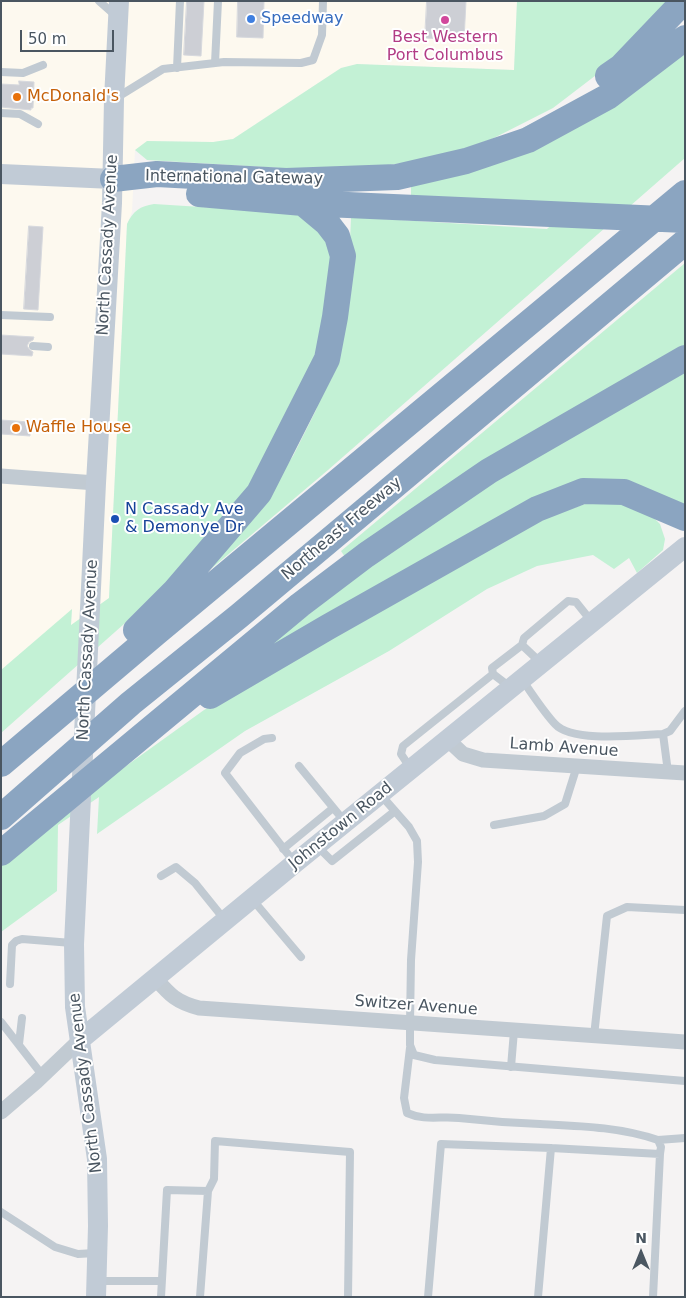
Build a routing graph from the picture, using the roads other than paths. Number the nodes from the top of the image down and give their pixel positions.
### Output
1 (99, 1) edge
2 (180, 1) edge
3 (218, 1) edge
4 (323, 1) edge
5 (684, 1) edge
6 (118, 10) edge
7 (685, 38) edge
8 (215, 63) junction
9 (43, 65) dead end
10 (178, 68) junction
11 (1, 72) edge
12 (114, 99) junction
13 (1, 113) edge
14 (38, 124) dead end
15 (466, 162) junction
16 (1, 174) edge
17 (112, 179) junction
18 (685, 189) edge
19 (303, 203) junction
20 (678, 208) edge
21 (685, 242) edge
22 (1, 315) edge
23 (50, 317) dead end
24 (33, 346) dead end
25 (48, 347) dead end
26 (685, 358) edge
27 (1, 476) edge
28 (96, 483) junction
29 (685, 518) edge
30 (685, 547) edge
31 (592, 622) junction
32 (522, 645) junction
33 (541, 663) junction
34 (493, 674) junction
35 (516, 683) junction
36 (685, 711) edge
37 (40, 733) junction
38 (664, 734) junction
39 (272, 738) dead end
40 (447, 739) junction
41 (137, 741) junction
42 (1, 764) edge
43 (299, 766) dead end
44 (577, 766) junction
45 (411, 769) junction
46 (668, 772) junction
47 (685, 773) edge
48 (380, 794) junction
49 (394, 810) junction
50 (339, 815) junction
51 (1, 817) edge
52 (494, 824) dead end
53 (317, 846) junction
54 (1, 853) edge
55 (289, 856) junction
56 (161, 876) dead end
57 (252, 899) junction
58 (685, 910) edge
59 (225, 921) junction
60 (74, 944) junction
61 (301, 958) dead end
62 (155, 978) junction
63 (10, 984) dead end
64 (22, 1018) dead end
65 (1, 1022) edge
66 (410, 1023) junction
67 (514, 1031) junction
68 (594, 1036) junction
69 (80, 1040) junction
70 (685, 1042) edge
71 (19, 1044) junction
72 (411, 1046) junction
73 (511, 1067) junction
74 (43, 1076) junction
75 (685, 1081) edge
76 (1, 1112) edge
77 (685, 1138) edge
78 (658, 1140) junction
79 (551, 1148) junction
80 (660, 1154) junction
81 (208, 1191) junction
82 (1, 1212) edge
83 (97, 1253) junction
84 (161, 1281) junction
85 (96, 1289) edge
86 (161, 1297) edge
87 (200, 1297) edge
88 (348, 1297) edge
89 (428, 1297) edge
90 (538, 1297) edge
91 (653, 1297) edge

1 - 6 lane
2 - 10 lane
3 - 8 lane
4 - 8 lane
5 - 15 highway
6 - 12 main road, North Cassady Avenue
7 - 15 highway, International Gateway
8 - 10 lane
9 - 11 lane
10 - 12 lane
12 - 17 main road, North Cassady Avenue
13 - 14 lane
15 - 17 highway, International Gateway
16 - 17 main road
17 - 19 highway, International Gateway
17 - 28 main road, North Cassady Avenue
18 - 20 highway
19 - 20 highway, International Gateway
19 - 37 highway
20 - 37 highway
21 - 51 highway, Northeast Freeway
22 - 23 lane
24 - 25 lane
26 - 41 highway
27 - 28 street
28 - 60 main road, North Cassady Avenue
29 - 41 highway
30 - 31 main road, Johnstown Road
31 - 32 lane
31 - 33 main road, Johnstown Road
32 - 33 lane
32 - 34 lane
33 - 35 main road, Johnstown Road
34 - 35 lane
34 - 45 lane
35 - 38 lane
35 - 40 main road, Johnstown Road
36 - 38 lane
37 - 42 highway
38 - 46 lane
39 - 55 lane
40 - 44 street, Lamb Avenue
40 - 45 main road, Johnstown Road
41 - 54 highway
43 - 50 lane
44 - 46 street, Lamb Avenue
44 - 52 lane
45 - 48 main road, Johnstown Road
46 - 47 street, Lamb Avenue
48 - 49 lane
48 - 50 main road, Johnstown Road
49 - 53 lane
49 - 66 lane
50 - 53 main road, Johnstown Road
50 - 55 lane
53 - 55 main road, Johnstown Road
55 - 57 main road, Johnstown Road
56 - 59 lane
57 - 59 main road, Johnstown Road
57 - 61 lane
58 - 68 lane
59 - 62 main road, Johnstown Road
60 - 63 lane
60 - 69 main road, North Cassady Avenue
62 - 66 street, Switzer Avenue
62 - 69 main road, Johnstown Road
64 - 71 lane
65 - 71 lane
66 - 67 street, Switzer Avenue
66 - 72 lane
67 - 68 street, Switzer Avenue
67 - 73 lane
68 - 70 street, Switzer Avenue
69 - 74 street, Johnstown Road
69 - 83 main road, North Cassady Avenue
71 - 74 lane
72 - 73 lane
72 - 78 lane
73 - 75 lane
74 - 76 street, Johnstown Road
77 - 78 lane
78 - 80 lane
79 - 80 lane
79 - 89 lane
79 - 90 lane
80 - 91 lane
81 - 84 lane
81 - 87 lane
81 - 88 lane
82 - 83 lane
83 - 85 main road, North Cassady Avenue
84 - 85 lane
84 - 86 lane

